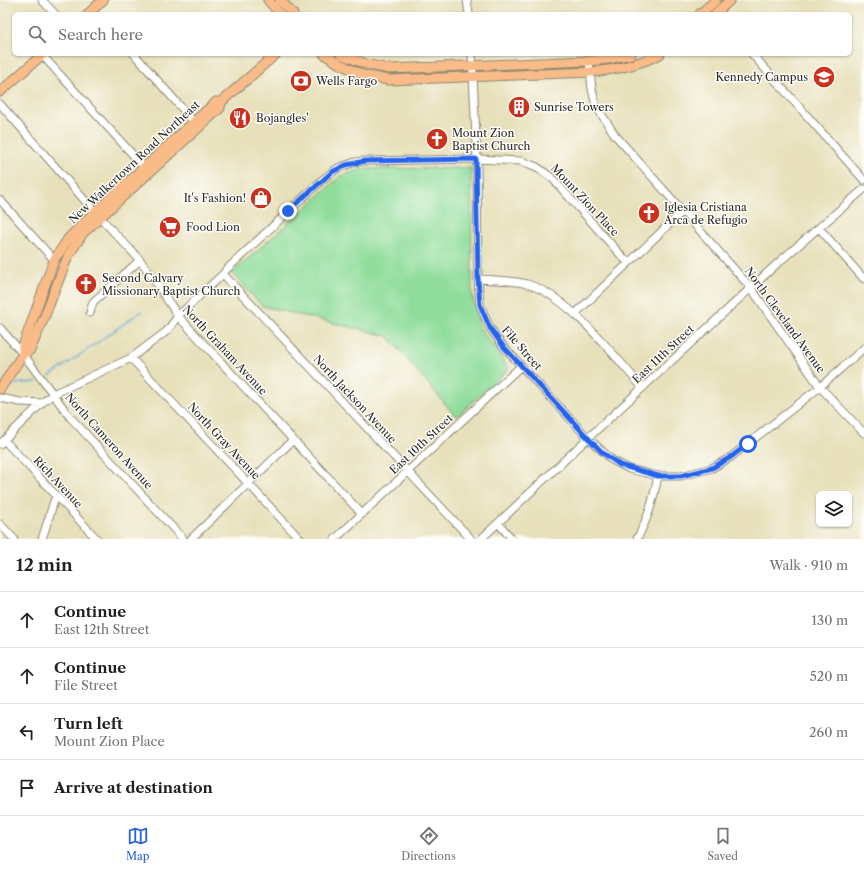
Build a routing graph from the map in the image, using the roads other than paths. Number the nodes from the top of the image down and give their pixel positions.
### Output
1 (42, 0) edge
2 (102, 0) edge
3 (268, 0) edge
4 (280, 0) edge
5 (467, 0) edge
6 (730, 0) edge
7 (713, 8) edge
8 (53, 12) edge
9 (94, 12) edge
10 (278, 12) edge
11 (292, 12) edge
12 (469, 12) edge
13 (40, 56) edge
14 (44, 56) edge
15 (136, 56) edge
16 (274, 56) edge
17 (327, 56) edge
18 (346, 56) edge
19 (472, 56) edge
20 (623, 56) edge
21 (655, 56) edge
22 (754, 56) edge
23 (589, 61) junction
24 (473, 66) junction
25 (590, 72) junction
26 (473, 77) junction
27 (0, 92) edge
28 (221, 102) junction
29 (0, 104) edge
30 (194, 122) junction
31 (476, 159) junction
32 (144, 167) junction
33 (864, 180) edge
34 (864, 189) edge
35 (0, 200) edge
36 (683, 211) junction
37 (97, 214) junction
38 (819, 228) junction
39 (54, 260) junction
40 (140, 260) junction
41 (628, 263) junction
42 (223, 274) junction
43 (864, 279) edge
44 (478, 280) junction
45 (751, 288) junction
46 (50, 303) junction
47 (90, 313) dead end
48 (575, 314) junction
49 (178, 316) junction
50 (0, 328) edge
51 (864, 348) edge
52 (23, 354) junction
53 (131, 358) junction
54 (521, 366) junction
55 (820, 387) junction
56 (643, 388) junction
57 (0, 389) edge
58 (53, 394) junction
59 (0, 398) edge
60 (42, 403) junction
61 (864, 433) edge
62 (588, 438) junction
63 (293, 440) junction
64 (2, 442) edge
65 (407, 472) junction
66 (658, 476) junction
67 (249, 484) junction
68 (56, 495) junction
69 (362, 514) junction
70 (498, 523) junction
71 (0, 524) edge
72 (14, 539) edge
73 (42, 539) edge
74 (97, 539) edge
75 (183, 539) edge
76 (191, 539) edge
77 (300, 539) edge
78 (335, 539) edge
79 (471, 539) edge
80 (481, 539) edge
81 (512, 539) edge
82 (637, 539) edge

1 - 8 street
2 - 9 main road
3 - 10 main road
4 - 11 main road
5 - 12 street
6 - 7 main road
13 - 27 main road
14 - 32 street
15 - 30 street
16 - 28 main road, New Walkertown Road Northeast
17 - 26 main road
18 - 24 main road
19 - 24 street
20 - 23 main road
21 - 25 main road
22 - 33 street
23 - 24 main road
23 - 25 street, North Cleveland Avenue
24 - 26 street
25 - 26 main road
25 - 36 street, North Cleveland Avenue
26 - 31 street, File Street
28 - 30 main road, New Walkertown Road Northeast
28 - 37 main road, New Walkertown Road Northeast
29 - 37 street, North Graham Avenue
30 - 32 main road, New Walkertown Road Northeast
31 - 41 street, Mount Zion Place
31 - 42 street, Mount Zion Place
31 - 44 street, File Street
32 - 37 main road, New Walkertown Road Northeast
34 - 38 street, East 11th Street
35 - 39 street
36 - 41 street
36 - 45 street, North Cleveland Avenue
37 - 39 main road, New Walkertown Road Northeast
37 - 40 street, North Graham Avenue
37 - 46 main road, New Walkertown Road Northeast
38 - 43 street
38 - 45 street, East 11th Street
39 - 46 main road
39 - 52 main road, New Walkertown Road Northeast
40 - 47 street
40 - 49 street, North Graham Avenue
41 - 48 street
42 - 49 street, Mount Zion Place
42 - 65 street, North Jackson Avenue
44 - 48 street
44 - 54 street, File Street
45 - 55 street, North Cleveland Avenue
45 - 56 street, East 11th Street
46 - 52 main road, New Walkertown Road Northeast
48 - 56 street
49 - 53 street, Mount Zion Place
49 - 63 street, North Graham Avenue
50 - 52 street, North Cameron Avenue
51 - 55 street, File Street
52 - 57 main road, New Walkertown Road Northeast
52 - 58 street, North Cameron Avenue
53 - 58 street, Mount Zion Place
53 - 67 street, North Gray Avenue
54 - 62 street, File Street
54 - 65 street, East 10th Street
55 - 61 street, North Cleveland Avenue
55 - 66 street, File Street
56 - 62 street, East 11th Street
58 - 60 street, Mount Zion Place
58 - 75 street, North Cameron Avenue
59 - 60 street
60 - 64 street, Mount Zion Place
62 - 66 street, File Street
62 - 70 street, East 11th Street
63 - 67 street
63 - 69 street, North Graham Avenue
64 - 68 street, Rich Avenue
65 - 69 street, East 10th Street
65 - 79 street, North Jackson Avenue
66 - 82 street
67 - 76 street
67 - 77 street, North Gray Avenue
68 - 73 street
68 - 74 street, Rich Avenue
69 - 78 street, East 10th Street
70 - 80 street, East 11th Street
70 - 81 street
71 - 72 street

